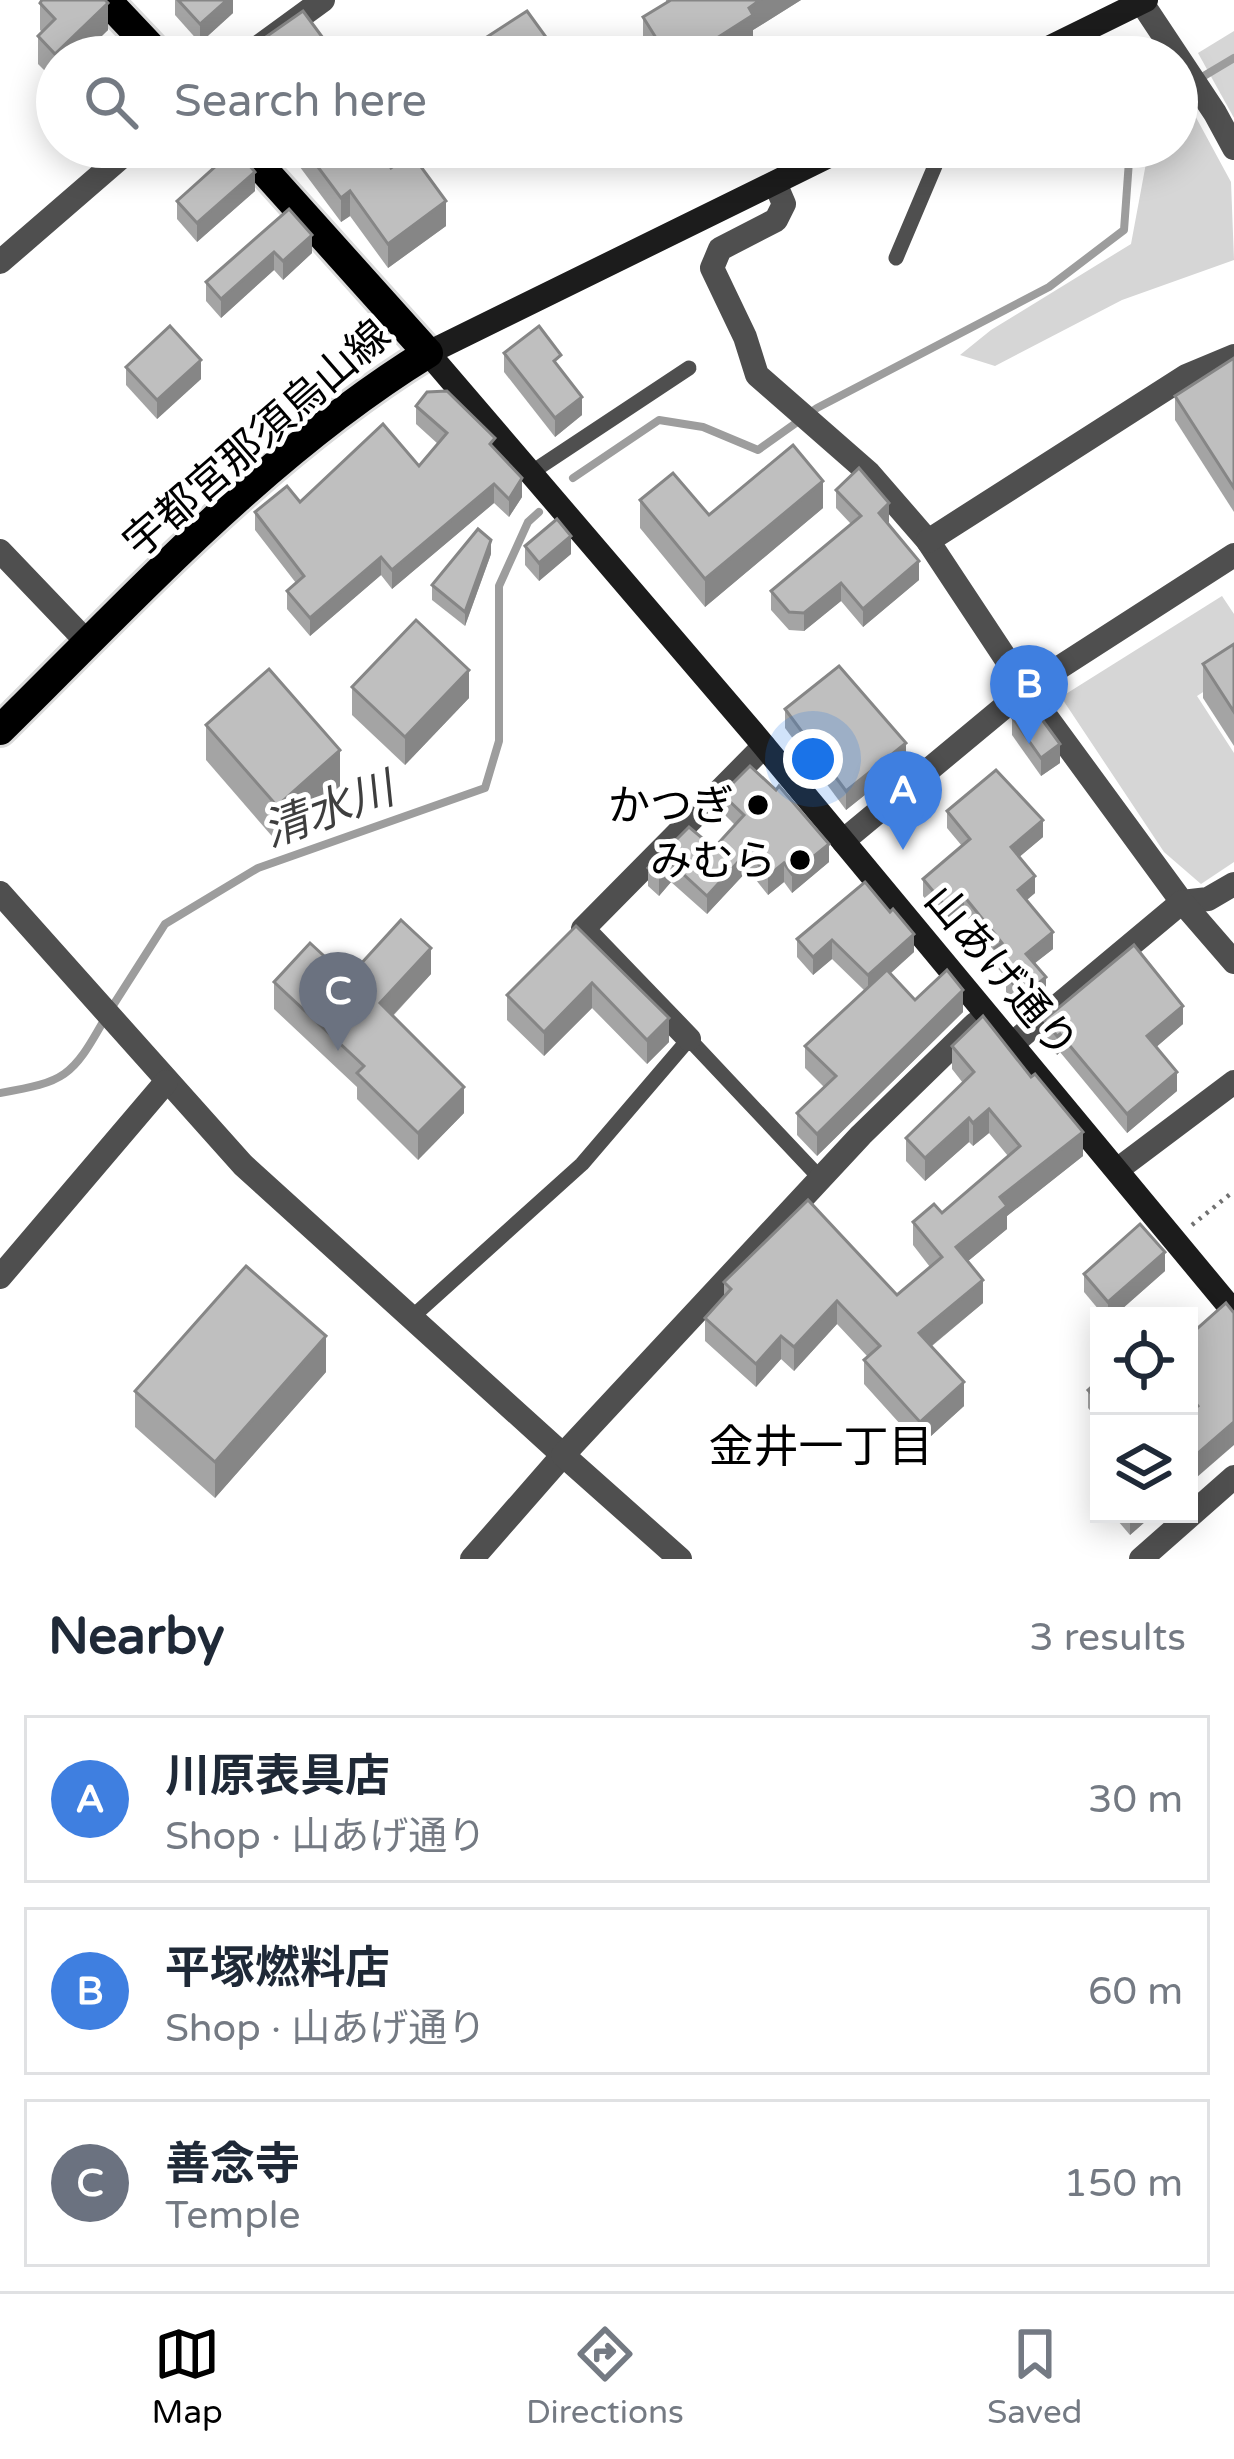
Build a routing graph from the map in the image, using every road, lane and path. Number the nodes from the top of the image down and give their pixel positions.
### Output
1 (106, 0) edge
2 (322, 0) edge
3 (1143, 1) edge
4 (140, 36) edge
5 (273, 36) edge
6 (1072, 36) edge
7 (1165, 36) edge
8 (1198, 86) edge
9 (1234, 148) edge
10 (109, 168) edge
11 (262, 168) edge
12 (794, 168) edge
13 (934, 168) edge
14 (775, 183) junction
15 (896, 258) dead end
16 (0, 262) edge
17 (428, 353) junction
18 (1234, 356) edge
19 (689, 368) dead end
20 (532, 472) junction
21 (928, 541) junction
22 (0, 550) edge
23 (1234, 555) edge
24 (88, 644) junction
25 (1026, 689) junction
26 (0, 730) edge
27 (764, 746) junction
28 (843, 842) junction
29 (1234, 884) edge
30 (0, 893) edge
31 (1182, 902) junction
32 (1234, 962) edge
33 (986, 1012) junction
34 (689, 1039) junction
35 (1012, 1045) junction
36 (166, 1082) junction
37 (1234, 1082) edge
38 (1117, 1170) junction
39 (820, 1178) junction
40 (1234, 1191) edge
41 (1184, 1231) dead end
42 (0, 1277) edge
43 (1234, 1312) edge
44 (410, 1319) junction
45 (562, 1455) junction
46 (1234, 1477) edge
47 (1164, 1539) junction
48 (472, 1559) edge
49 (680, 1559) edge
50 (1142, 1559) edge
51 (1181, 1559) edge

1 - 4 main road
2 - 5 street
3 - 6 main road
3 - 7 street
8 - 9 street
10 - 16 street
11 - 17 main road, 宇都宮那須烏山線
12 - 14 main road
13 - 15 lane
14 - 17 main road
14 - 21 street
17 - 20 main road, 山あげ通り
17 - 24 main road, 宇都宮那須烏山線
18 - 21 street
19 - 20 lane
20 - 27 main road, 山あげ通り
21 - 25 street
22 - 24 street
23 - 25 street
24 - 26 main road, 宇都宮那須烏山線
25 - 28 street
25 - 31 street
27 - 28 main road, 山あげ通り
27 - 34 street
28 - 33 main road, 山あげ通り
29 - 31 street
30 - 36 street
31 - 32 street
31 - 35 street
33 - 35 main road, 山あげ通り
33 - 39 street
34 - 39 lane
34 - 44 lane
35 - 38 main road, 山あげ通り
36 - 42 street
36 - 44 street
37 - 38 street
38 - 43 main road, 山あげ通り
39 - 45 street
40 - 41 path
44 - 45 street
45 - 48 street
45 - 49 street
46 - 47 street
47 - 50 street
47 - 51 street

